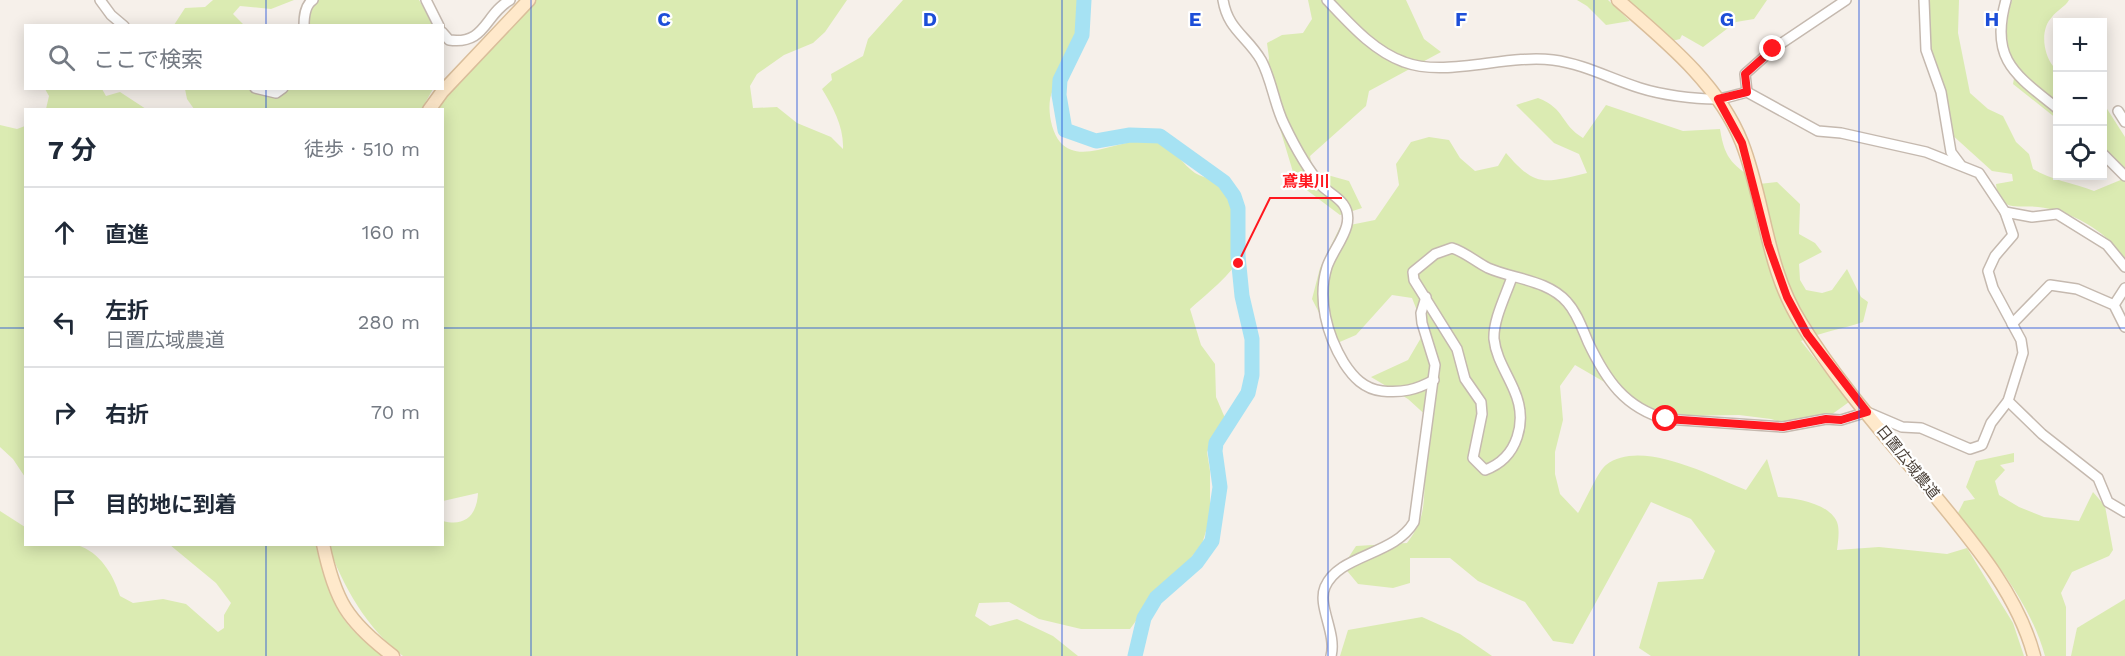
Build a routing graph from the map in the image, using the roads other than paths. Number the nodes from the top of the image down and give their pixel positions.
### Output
1 (100, 0) edge
2 (313, 0) edge
3 (426, 0) edge
4 (510, 0) edge
5 (1223, 0) edge
6 (1326, 0) edge
7 (1618, 0) edge
8 (1846, 0) edge
9 (1924, 0) edge
10 (2006, 0) edge
11 (526, 2) edge
12 (122, 24) edge
13 (304, 24) edge
14 (438, 24) edge
15 (444, 34) edge
16 (263, 90) edge
17 (280, 90) edge
18 (444, 90) edge
19 (444, 90) edge
20 (1747, 92) junction
21 (1718, 99) junction
22 (2053, 105) edge
23 (430, 108) edge
24 (2118, 111) dead end
25 (2125, 123) edge
26 (2107, 157) edge
27 (1960, 164) junction
28 (2125, 176) edge
29 (2005, 212) junction
30 (2125, 267) edge
31 (1512, 277) junction
32 (2125, 288) edge
33 (1426, 297) junction
34 (2114, 304) junction
35 (2012, 324) junction
36 (2125, 327) edge
37 (1434, 380) junction
38 (2008, 401) junction
39 (1867, 412) junction
40 (2125, 512) edge
41 (323, 546) edge
42 (393, 656) edge
43 (1331, 656) edge
44 (2034, 656) edge

1 - 12 street
2 - 13 street
3 - 14 street
4 - 15 street
5 - 37 street
6 - 21 street
7 - 21 street, 日置広域農道
8 - 20 street
9 - 27 street
10 - 22 street
11 - 19 street
16 - 17 street
18 - 23 street
20 - 21 street
20 - 27 street
21 - 39 street, 日置広域農道
24 - 25 street
26 - 28 street
27 - 29 street
29 - 30 street
29 - 35 street
31 - 33 street
31 - 33 street
31 - 39 street
32 - 34 street
33 - 37 street
34 - 35 street
34 - 36 street
35 - 38 street
37 - 43 street
38 - 39 street
38 - 40 street
39 - 44 street, 日置広域農道
41 - 42 street

